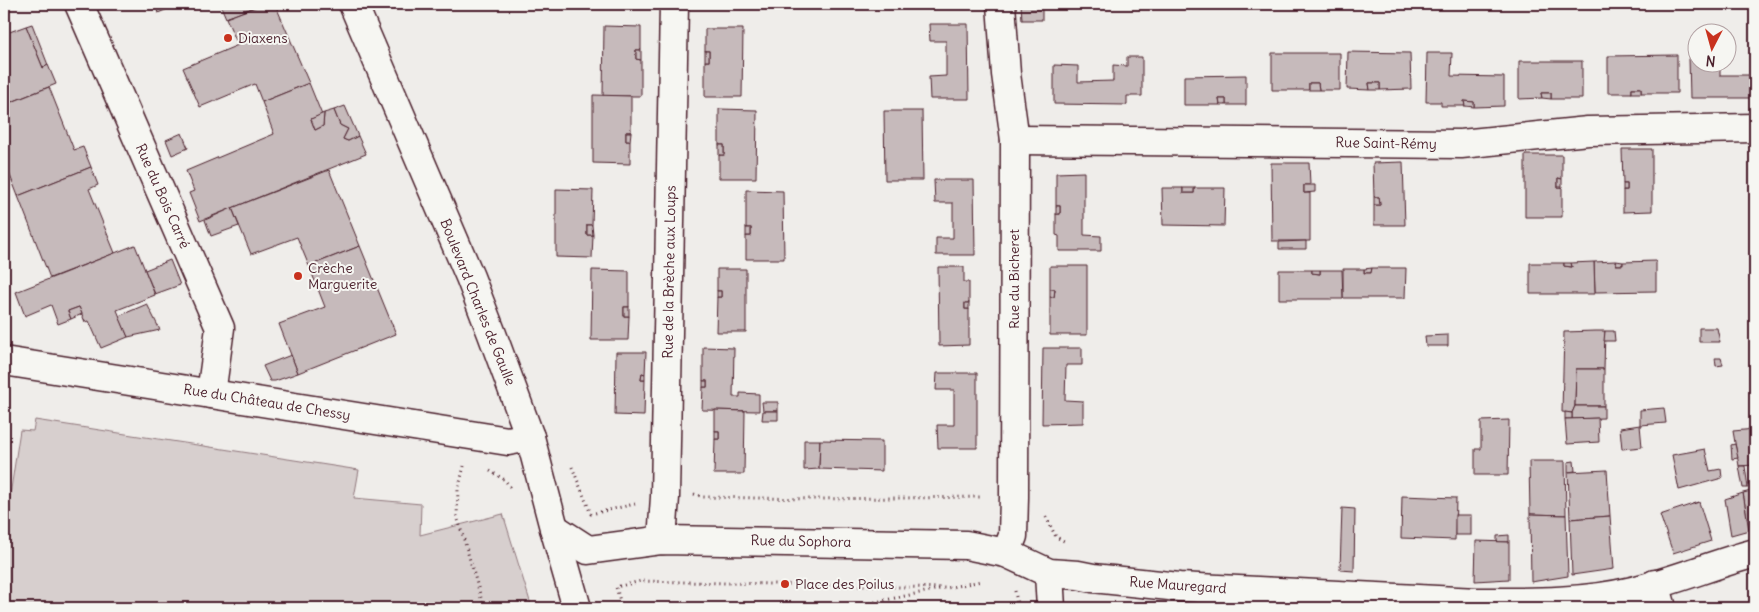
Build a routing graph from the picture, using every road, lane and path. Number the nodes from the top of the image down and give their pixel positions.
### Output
1 (79, 4) edge
2 (353, 4) edge
3 (674, 4) edge
4 (1001, 4) edge
5 (1755, 128) edge
6 (1015, 140) junction
7 (5, 368) edge
8 (211, 394) junction
9 (530, 437) junction
10 (464, 465) dead end
11 (482, 466) dead end
12 (516, 494) dead end
13 (554, 528) junction
14 (662, 540) junction
15 (1006, 553) junction
16 (1755, 553) edge
17 (1049, 573) junction
18 (984, 581) dead end
19 (1013, 585) dead end
20 (947, 588) junction
21 (1659, 596) edge
22 (1394, 603) edge
23 (1051, 606) edge
24 (484, 608) edge
25 (577, 608) edge
26 (622, 608) edge
27 (845, 608) edge

1 - 8 street, Rue du Bois Carré
2 - 9 street, Boulevard Charles de Gaulle
3 - 14 street, Rue de la Brèche aux Loups
4 - 6 street, Rue du Bicheret
5 - 6 street, Rue Saint-Rémy
6 - 15 street, Rue du Bicheret
7 - 8 street, Rue du Château de Chessy
8 - 9 street, Rue du Château de Chessy
9 - 13 street, Boulevard Charles de Gaulle
10 - 24 path
11 - 12 path
13 - 14 street, Rue du Sophora
13 - 25 street, Boulevard Charles de Gaulle
14 - 15 street, Rue du Sophora
15 - 17 street, Rue du Sophora
16 - 21 street, Rue Mauregard
17 - 22 street, Rue Mauregard
17 - 23 street
18 - 20 path
19 - 23 path
20 - 26 path
20 - 27 path
21 - 22 street, Rue Mauregard

